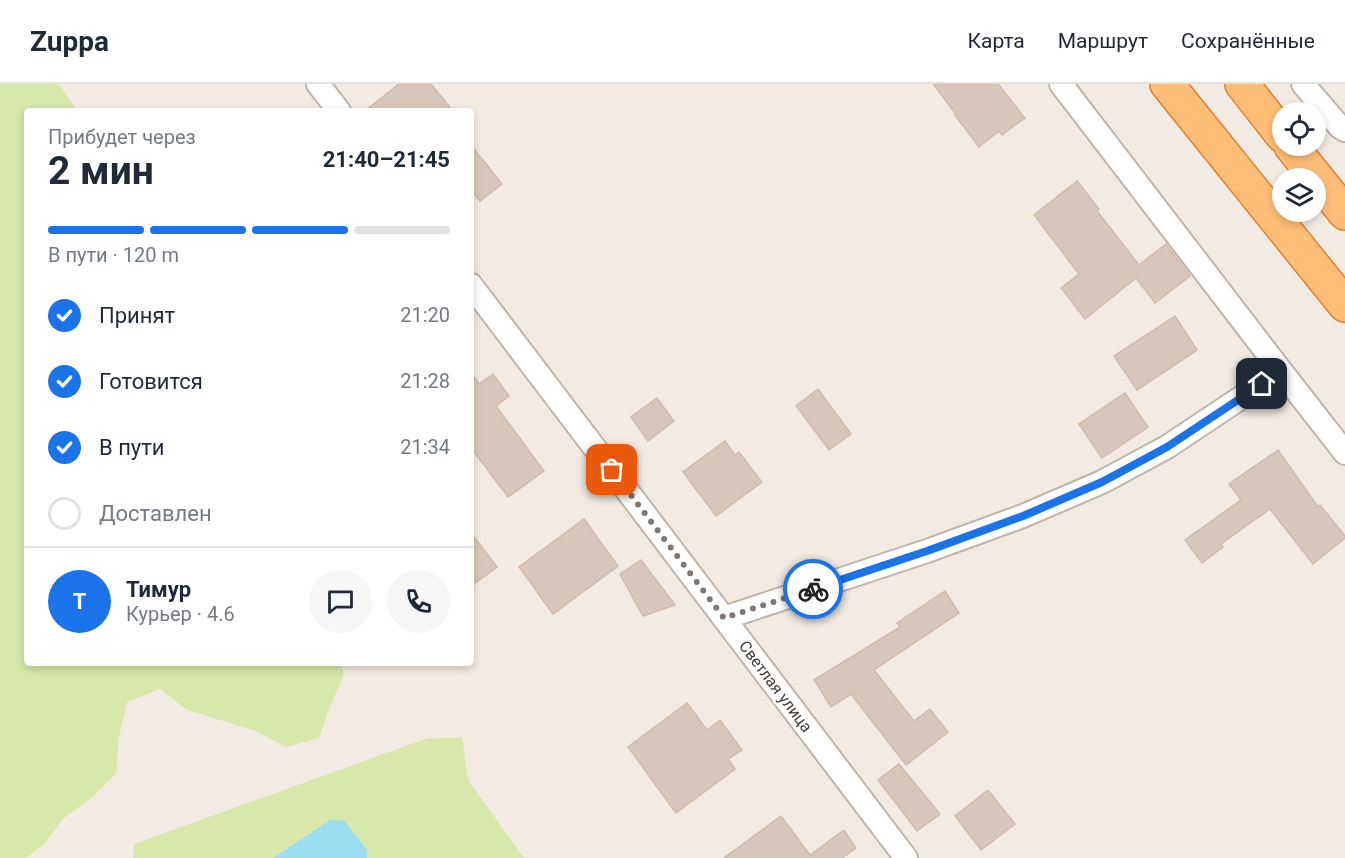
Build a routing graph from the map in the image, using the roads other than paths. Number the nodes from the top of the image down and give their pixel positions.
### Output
1 (318, 84) edge
2 (1061, 84) edge
3 (1167, 84) edge
4 (1242, 84) edge
5 (1303, 84) edge
6 (337, 108) edge
7 (1272, 122) edge
8 (1345, 130) edge
9 (1299, 156) edge
10 (1345, 213) edge
11 (474, 289) edge
12 (1345, 305) edge
13 (1281, 371) junction
14 (1345, 453) edge
15 (724, 618) junction
16 (906, 858) edge

1 - 6 street
2 - 13 street
3 - 12 highway
4 - 7 highway
5 - 8 street
9 - 10 highway
11 - 15 street, Светлая улица
13 - 14 street
13 - 15 street
15 - 16 street, Светлая улица

